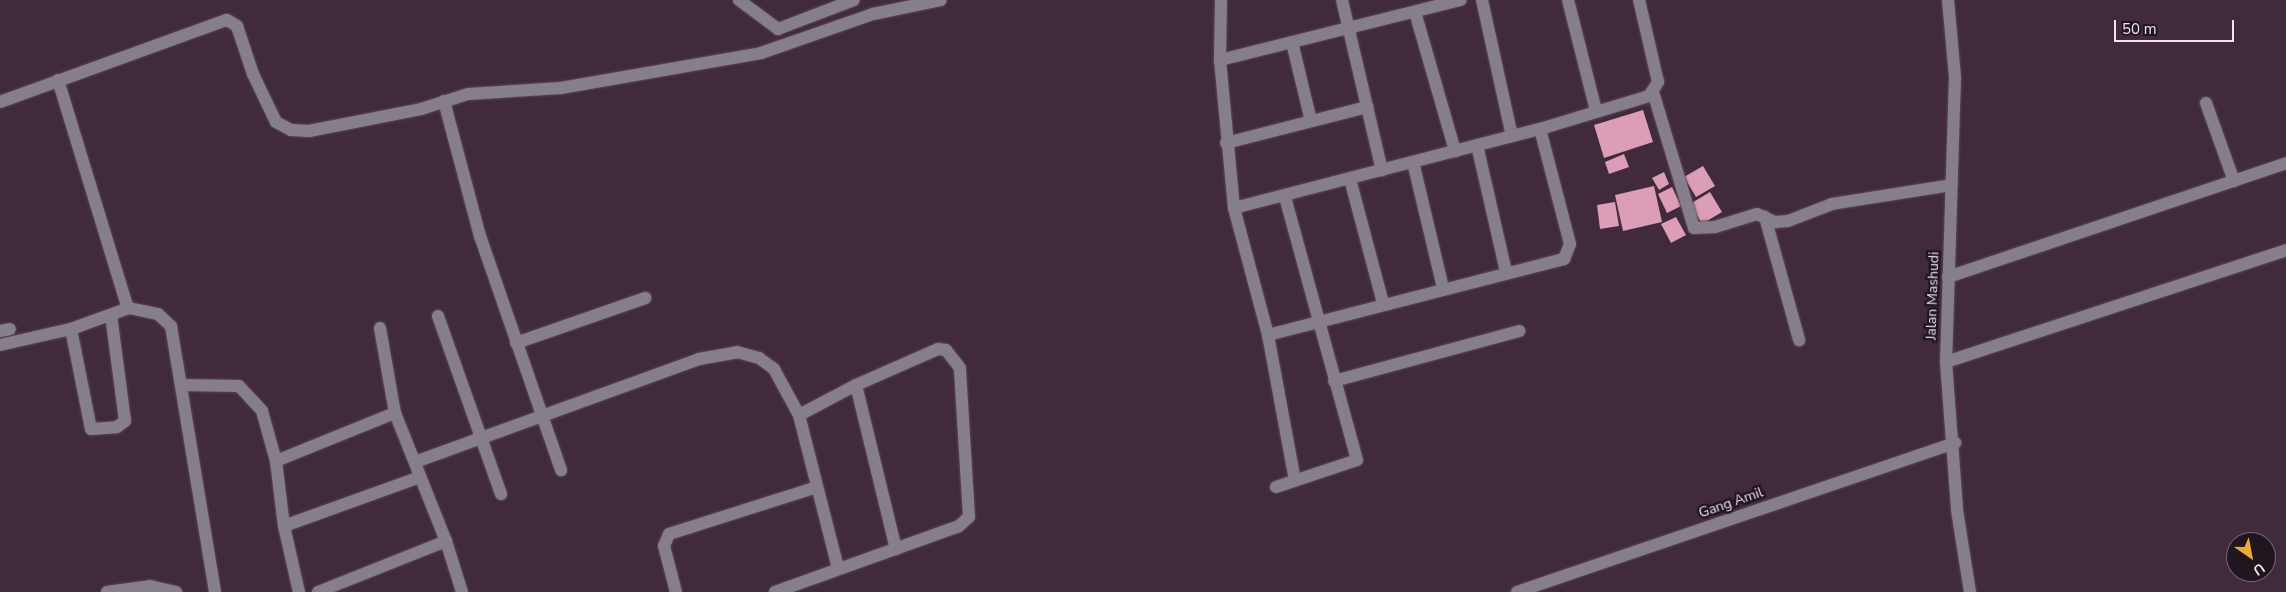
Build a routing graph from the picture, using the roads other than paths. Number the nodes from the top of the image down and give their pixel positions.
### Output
1 (739, 0) edge
2 (854, 0) edge
3 (940, 0) edge
4 (1221, 0) edge
5 (1342, 0) edge
6 (1461, 0) edge
7 (1482, 0) edge
8 (1568, 0) edge
9 (1639, 0) edge
10 (1948, 0) edge
11 (819, 6) edge
12 (1415, 12) junction
13 (1348, 28) junction
14 (1292, 42) junction
15 (1220, 60) junction
16 (58, 80) junction
17 (1653, 92) junction
18 (0, 102) edge
19 (444, 102) junction
20 (2206, 103) dead end
21 (1367, 107) junction
22 (1596, 111) junction
23 (1310, 120) junction
24 (1540, 129) junction
25 (1512, 136) junction
26 (1226, 143) junction
27 (1477, 146) junction
28 (1455, 151) junction
29 (1413, 162) junction
30 (2286, 163) edge
31 (1382, 170) junction
32 (1350, 179) junction
33 (2234, 181) junction
34 (1952, 185) junction
35 (1285, 196) junction
36 (1234, 208) junction
37 (1765, 217) junction
38 (2286, 250) edge
39 (1506, 272) junction
40 (1948, 277) junction
41 (1444, 288) junction
42 (645, 298) dead end
43 (1383, 303) junction
44 (129, 308) junction
45 (111, 315) junction
46 (438, 316) dead end
47 (1319, 322) junction
48 (380, 328) dead end
49 (71, 329) junction
50 (1519, 331) dead end
51 (1268, 335) junction
52 (1799, 340) dead end
53 (516, 343) junction
54 (0, 345) edge
55 (1946, 362) junction
56 (1334, 381) junction
57 (181, 385) junction
58 (856, 385) junction
59 (395, 413) junction
60 (799, 415) junction
61 (540, 416) junction
62 (483, 435) junction
63 (1955, 443) junction
64 (276, 461) junction
65 (415, 462) junction
66 (561, 470) dead end
67 (420, 477) junction
68 (1295, 481) junction
69 (817, 487) junction
70 (1276, 487) dead end
71 (501, 494) dead end
72 (284, 526) junction
73 (446, 541) junction
74 (896, 550) junction
75 (838, 568) junction
76 (211, 591) edge
77 (107, 592) edge
78 (176, 592) edge
79 (299, 592) edge
80 (318, 592) edge
81 (462, 592) edge
82 (676, 592) edge
83 (775, 592) edge
84 (1517, 592) edge
85 (1970, 592) edge

1 - 11 street
2 - 11 street
3 - 19 street
4 - 15 street
5 - 13 street
6 - 12 street
7 - 25 street
8 - 22 street
9 - 17 street
10 - 34 street, Jalan Mashudi
12 - 13 street
12 - 28 street
13 - 14 street
13 - 21 street
14 - 15 street
14 - 23 street
15 - 26 street
16 - 18 street
16 - 19 street
16 - 44 street
17 - 22 street
17 - 37 street
19 - 53 street
20 - 33 street
21 - 23 street
21 - 31 street
22 - 24 street
23 - 26 street
24 - 25 street
24 - 39 street
25 - 27 street
26 - 36 street
27 - 28 street
27 - 39 street
28 - 29 street
29 - 31 street
29 - 41 street
30 - 33 street
31 - 32 street
32 - 35 street
32 - 43 street
33 - 40 street
34 - 37 street
34 - 40 street, Jalan Mashudi
35 - 36 street
35 - 47 street
36 - 51 street
37 - 52 street
38 - 55 street
39 - 41 street
40 - 55 street, Jalan Mashudi
41 - 43 street
42 - 53 street
43 - 47 street
44 - 45 street
44 - 57 street
45 - 49 street
45 - 49 street
46 - 62 street
47 - 51 street
47 - 56 street
48 - 59 street
49 - 54 street
50 - 56 street
51 - 68 street
53 - 61 street
55 - 63 street, Jalan Mashudi
56 - 68 street
57 - 64 street
57 - 76 street
58 - 60 street
58 - 74 street
58 - 74 street
59 - 64 street
59 - 65 street
60 - 61 street
60 - 69 street
61 - 62 street
61 - 66 street
62 - 65 street
62 - 71 street
63 - 84 street, Gang Amil
63 - 85 street, Jalan Mashudi
64 - 72 street
65 - 67 street
67 - 72 street
67 - 73 street
68 - 70 street
69 - 75 street
69 - 82 street
72 - 79 street
73 - 80 street
73 - 81 street
74 - 75 street
75 - 83 street
77 - 78 street

